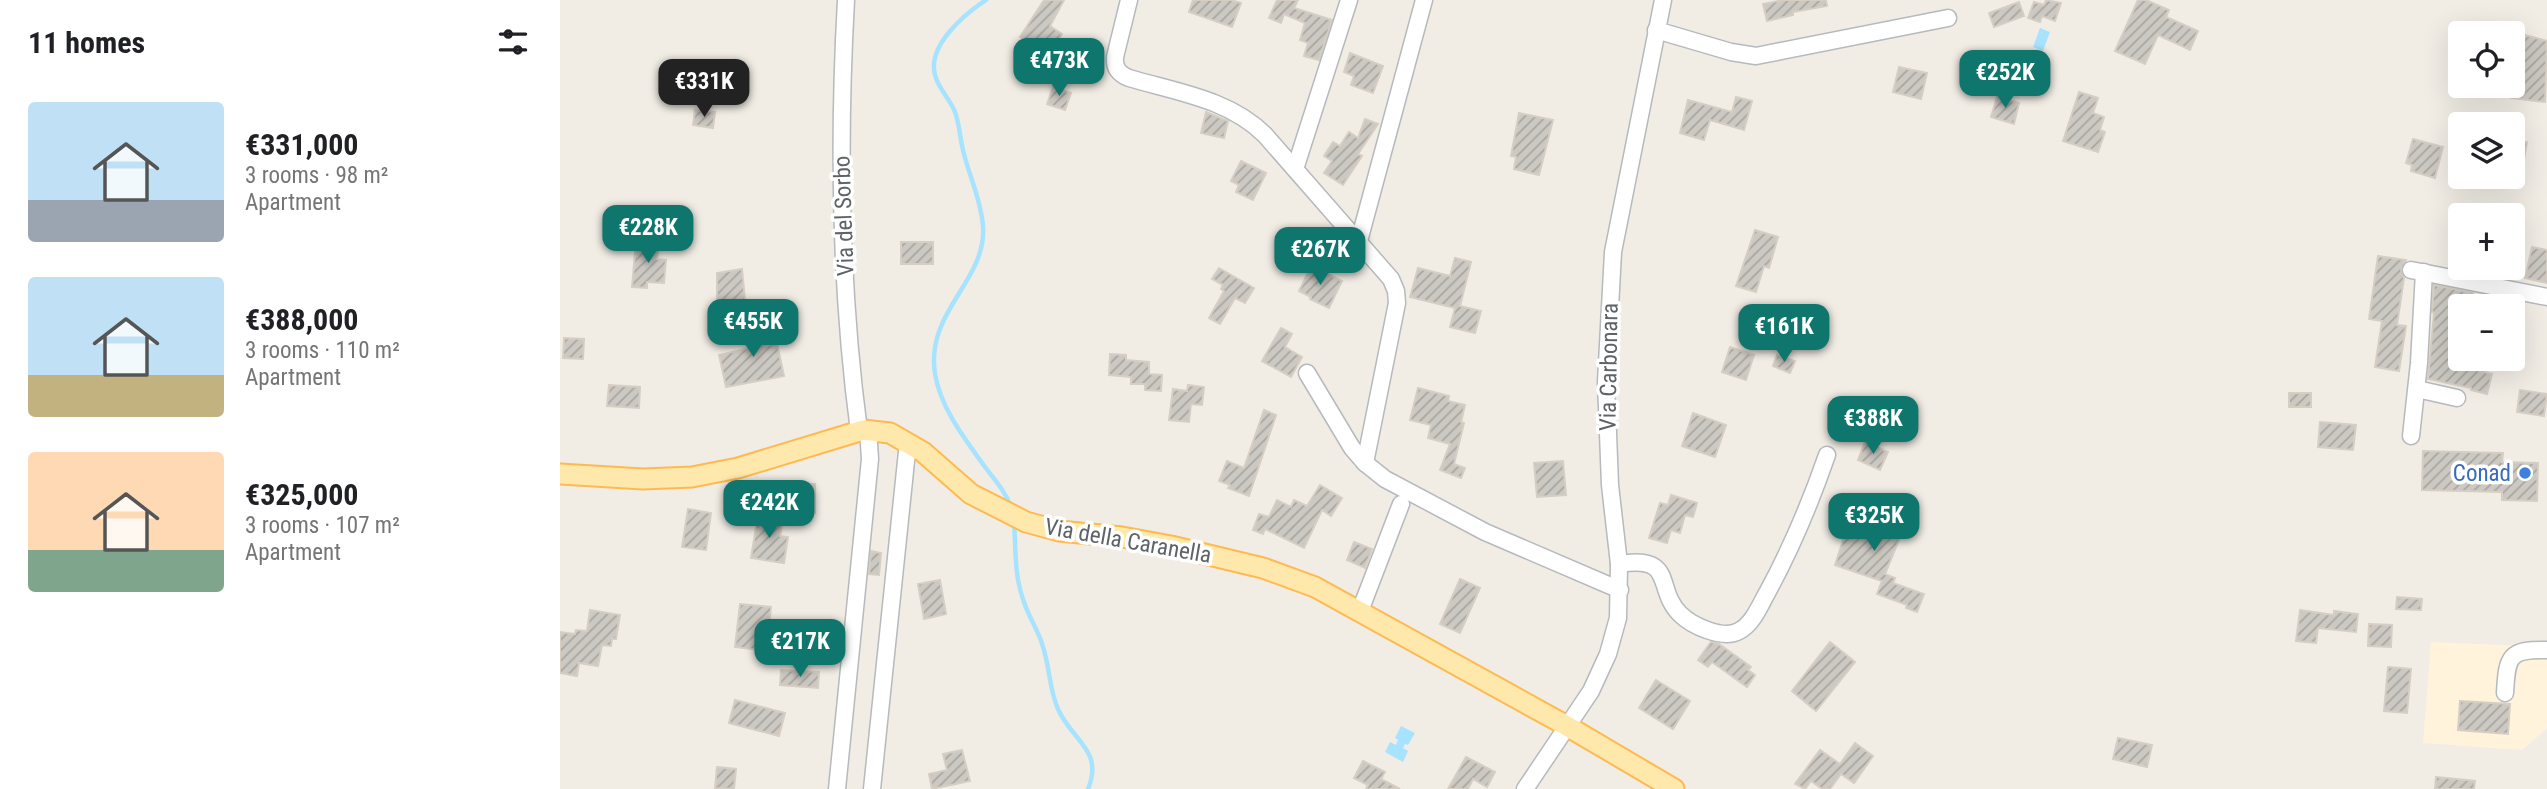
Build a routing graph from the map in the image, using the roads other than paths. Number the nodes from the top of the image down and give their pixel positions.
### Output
1 (846, 0) edge
2 (1129, 0) edge
3 (1349, 0) edge
4 (1424, 0) edge
5 (1663, 0) edge
6 (1948, 18) dead end
7 (1656, 30) junction
8 (1295, 169) junction
9 (1359, 241) junction
10 (2547, 297) edge
11 (1307, 373) dead end
12 (2417, 388) junction
13 (2457, 398) dead end
14 (864, 430) junction
15 (2411, 436) dead end
16 (908, 442) junction
17 (1827, 456) dead end
18 (1365, 463) junction
19 (560, 474) edge
20 (1401, 504) dead end
21 (1619, 564) junction
22 (1620, 590) junction
23 (1360, 611) junction
24 (2547, 650) edge
25 (2505, 692) dead end
26 (1567, 726) junction
27 (837, 789) edge
28 (872, 789) edge
29 (1525, 789) edge
30 (1674, 789) edge

1 - 14 street, Via del Sorbo
2 - 8 street
3 - 8 street
4 - 9 street
5 - 7 street, Via Carbonara
6 - 7 street
7 - 21 street, Via Carbonara
8 - 9 street
9 - 18 street
10 - 12 street
11 - 18 street
12 - 13 street
12 - 15 street
14 - 16 main road, Via della Caranella
14 - 19 main road
14 - 27 street, Via del Sorbo
16 - 23 main road, Via della Caranella
16 - 28 street
17 - 21 street
18 - 22 street
20 - 23 street
21 - 22 street, Via Carbonara
22 - 26 street, Via Carbonara
23 - 26 main road, Via della Caranella
24 - 25 street
26 - 29 street, Via Carbonara
26 - 30 main road, Via della Caranella

